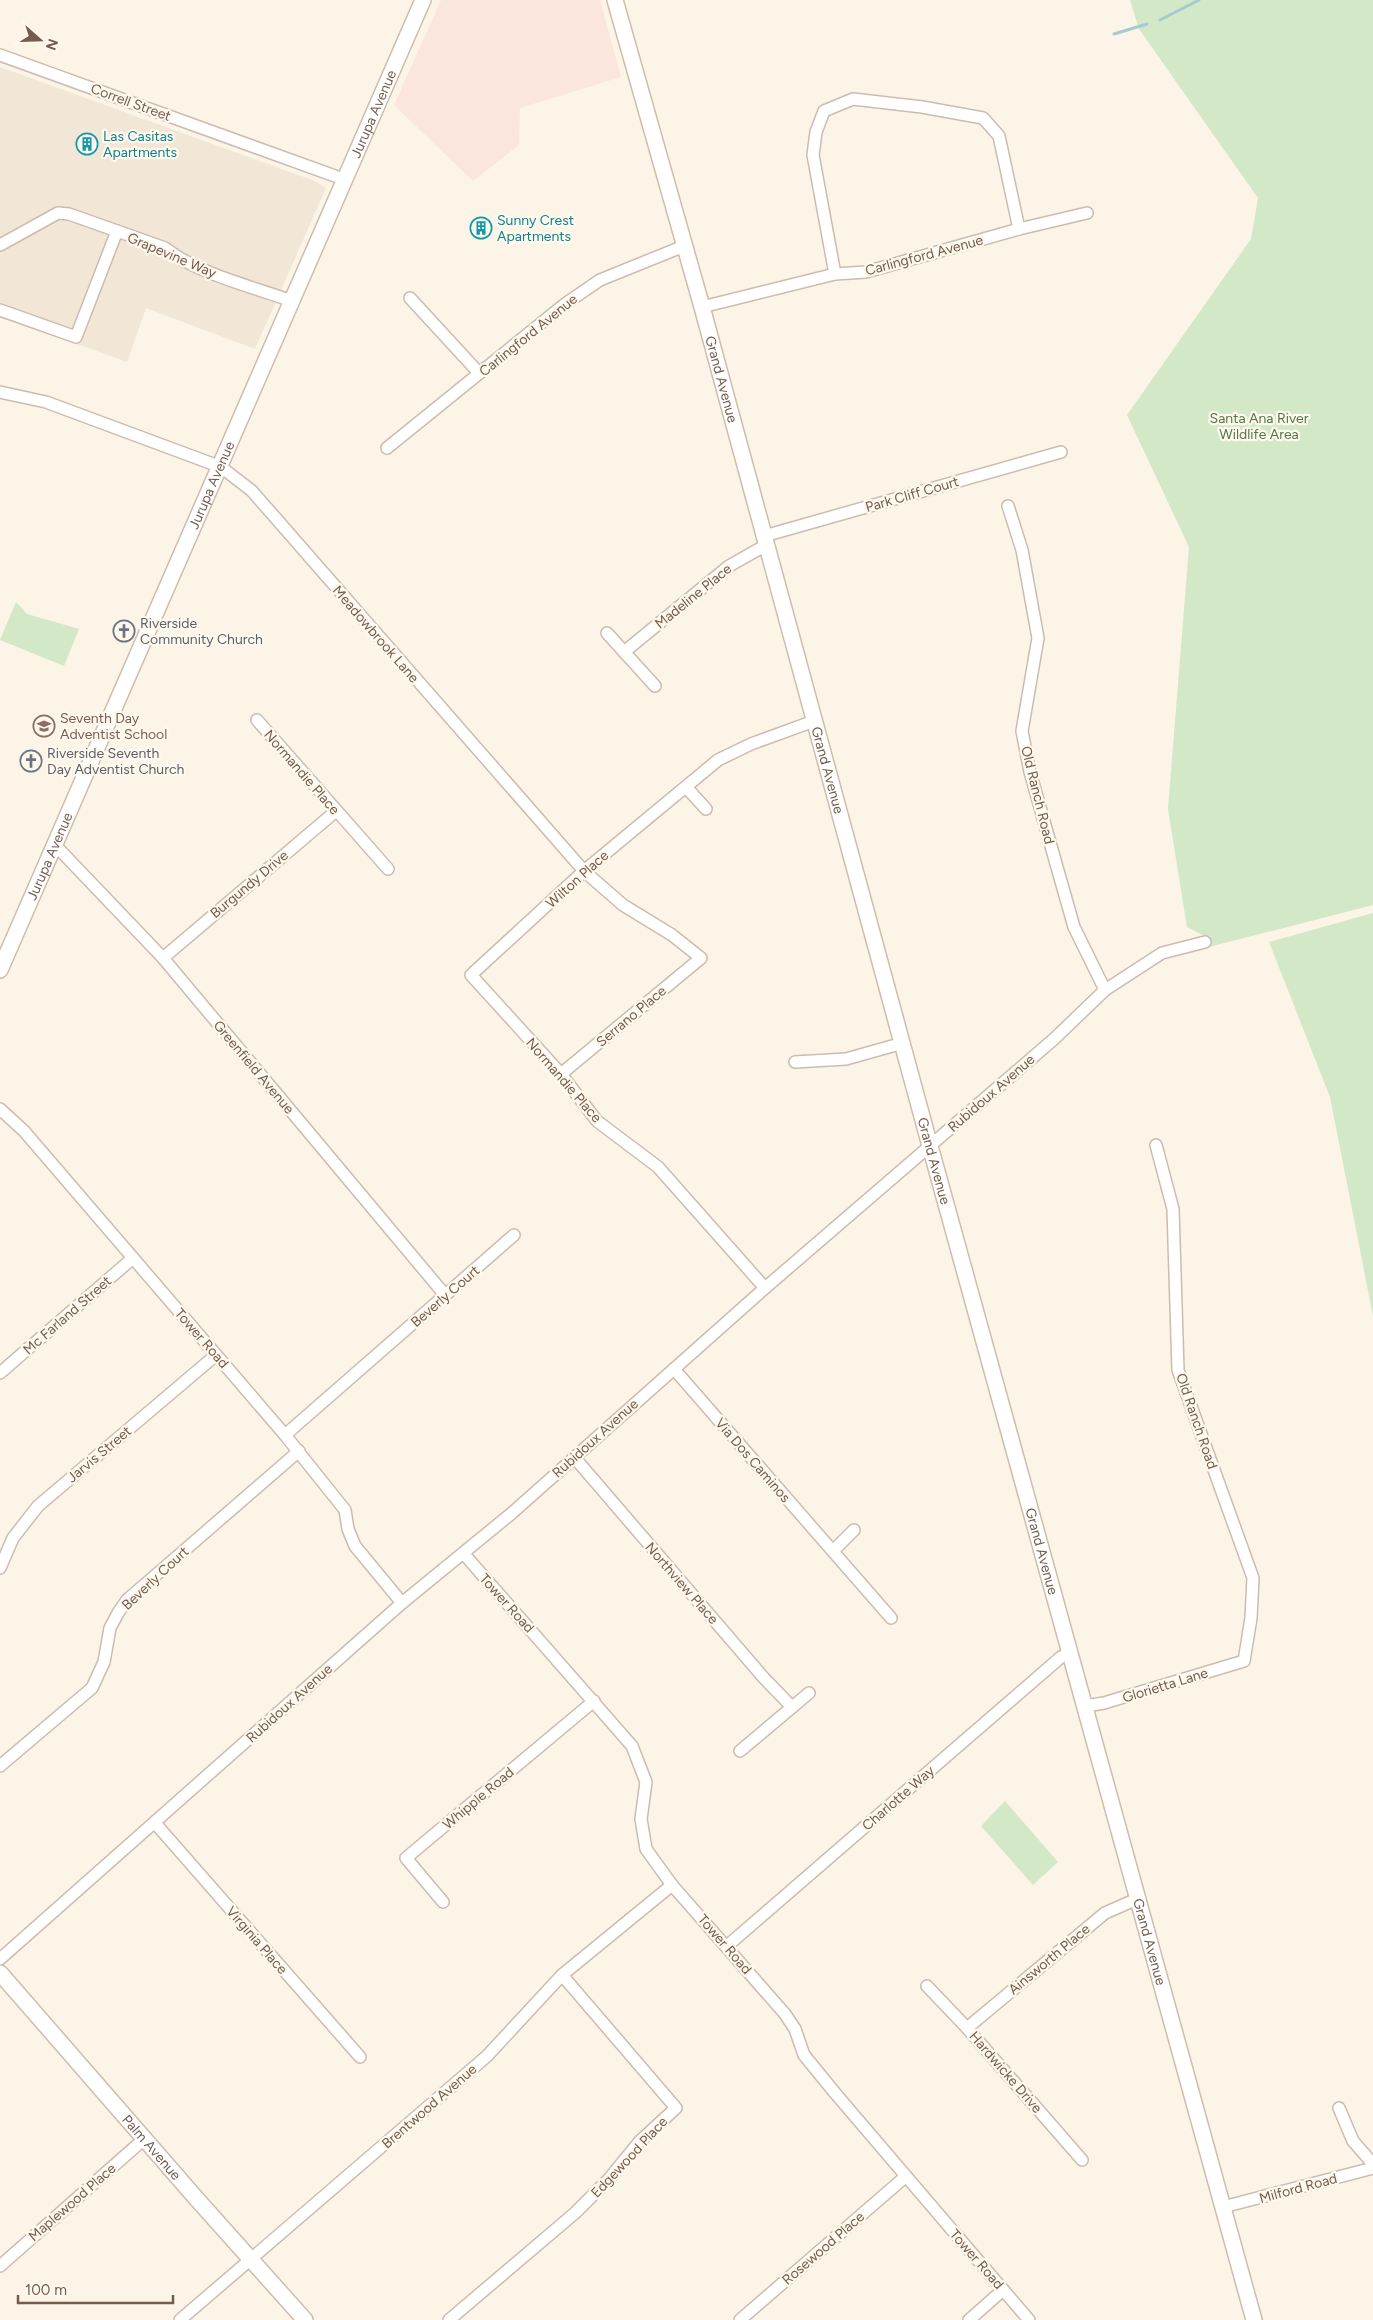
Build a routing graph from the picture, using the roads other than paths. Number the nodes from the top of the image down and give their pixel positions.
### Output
1 (424, 0) edge
2 (615, 0) edge
3 (0, 55) edge
4 (346, 180) junction
5 (1087, 213) dead end
6 (1019, 229) junction
7 (116, 231) junction
8 (0, 245) edge
9 (684, 246) junction
10 (835, 274) junction
11 (410, 298) dead end
12 (292, 301) junction
13 (702, 307) junction
14 (0, 310) edge
15 (480, 373) junction
16 (0, 392) edge
17 (387, 448) dead end
18 (1060, 452) dead end
19 (221, 468) junction
20 (1008, 506) dead end
21 (765, 541) junction
22 (607, 633) dead end
23 (624, 652) junction
24 (655, 686) dead end
25 (257, 720) dead end
26 (814, 721) junction
27 (686, 787) junction
28 (706, 809) dead end
29 (336, 811) junction
30 (55, 845) junction
31 (388, 869) dead end
32 (584, 871) junction
33 (1205, 942) dead end
34 (163, 958) junction
35 (700, 958) joint
36 (0, 970) edge
37 (471, 975) joint
38 (1105, 990) junction
39 (902, 1043) junction
40 (795, 1062) dead end
41 (561, 1074) junction
42 (0, 1109) edge
43 (1156, 1145) dead end
44 (930, 1146) junction
45 (514, 1235) dead end
46 (134, 1258) junction
47 (765, 1288) junction
48 (445, 1295) junction
49 (216, 1355) junction
50 (674, 1368) junction
51 (0, 1373) edge
52 (285, 1435) junction
53 (298, 1452) junction
54 (574, 1457) junction
55 (854, 1530) dead end
56 (833, 1551) junction
57 (464, 1554) junction
58 (0, 1568) edge
59 (402, 1603) junction
60 (891, 1618) dead end
61 (1070, 1652) junction
62 (1244, 1661) joint
63 (809, 1693) dead end
64 (594, 1701) junction
65 (1086, 1706) junction
66 (792, 1708) junction
67 (740, 1751) dead end
68 (0, 1766) edge
69 (155, 1824) junction
70 (672, 1885) junction
71 (1137, 1899) junction
72 (443, 1902) dead end
73 (727, 1946) junction
74 (0, 1959) edge
75 (0, 1973) edge
76 (562, 1975) junction
77 (927, 1986) dead end
78 (967, 2028) junction
79 (360, 2057) dead end
80 (1338, 2108) dead end
81 (144, 2139) junction
82 (1082, 2160) dead end
83 (1373, 2164) edge
84 (1373, 2168) edge
85 (905, 2177) junction
86 (1223, 2207) junction
87 (251, 2259) junction
88 (0, 2266) edge
89 (1003, 2290) junction
90 (180, 2320) edge
91 (305, 2320) edge
92 (449, 2320) edge
93 (740, 2320) edge
94 (969, 2320) edge
95 (1029, 2320) edge
96 (1254, 2320) edge

1 - 4 street, Jurupa Avenue
2 - 9 street, Grand Avenue
3 - 4 street, Correll Street
4 - 12 street, Jurupa Avenue
5 - 6 street, Carlingford Avenue
6 - 10 street, Carlingford Avenue
6 - 10 street
7 - 8 street, Grapevine Way
7 - 12 street, Grapevine Way
7 - 14 street
9 - 13 street, Grand Avenue
9 - 15 street, Carlingford Avenue
10 - 13 street, Carlingford Avenue
11 - 15 street
12 - 19 street, Jurupa Avenue
13 - 21 street, Grand Avenue
15 - 17 street, Carlingford Avenue
16 - 19 street, Meadowbrook Lane
18 - 21 street, Park Cliff Court
19 - 30 street, Jurupa Avenue
19 - 32 street, Meadowbrook Lane
20 - 38 street, Old Ranch Road
21 - 23 street, Madeline Place
21 - 26 street, Grand Avenue
22 - 23 street
23 - 24 street
25 - 29 street, Normandie Place
26 - 27 street, Wilton Place
26 - 39 street, Grand Avenue
27 - 28 street
27 - 32 street, Wilton Place
29 - 31 street, Normandie Place
29 - 34 street, Burgundy Drive
30 - 34 street, Greenfield Avenue
30 - 36 street, Jurupa Avenue
32 - 35 street, Meadowbrook Lane
32 - 37 street, Wilton Place
33 - 38 street, Rubidoux Avenue
34 - 48 street, Greenfield Avenue
35 - 41 street, Serrano Place
37 - 41 street, Normandie Place
38 - 44 street, Rubidoux Avenue
39 - 40 street
39 - 44 street, Grand Avenue
41 - 47 street, Normandie Place
42 - 46 street, Tower Road
43 - 62 street, Old Ranch Road
44 - 47 street, Rubidoux Avenue
44 - 61 street, Grand Avenue
45 - 48 street, Beverly Court
46 - 49 street, Tower Road
46 - 51 street, Mc Farland Street
47 - 50 street, Rubidoux Avenue
48 - 52 street, Beverly Court
49 - 52 street, Tower Road
49 - 58 street, Jarvis Street
50 - 54 street, Rubidoux Avenue
50 - 56 street, Via Dos Caminos
52 - 53 street, Tower Road
53 - 59 street, Tower Road
53 - 68 street, Beverly Court
54 - 57 street, Rubidoux Avenue
54 - 66 street, Northview Place
55 - 56 street
56 - 60 street, Via Dos Caminos
57 - 59 street, Rubidoux Avenue
57 - 64 street, Tower Road
59 - 69 street, Rubidoux Avenue
61 - 65 street, Grand Avenue
61 - 73 street, Charlotte Way
62 - 65 street, Glorietta Lane
63 - 66 street
64 - 70 street, Tower Road
64 - 72 street, Whipple Road
65 - 71 street, Grand Avenue
66 - 67 street
69 - 74 street, Rubidoux Avenue
69 - 79 street, Virginia Place
70 - 73 street, Tower Road
70 - 76 street, Brentwood Avenue
71 - 78 street, Ainsworth Place
71 - 86 street, Grand Avenue
73 - 85 street, Tower Road
75 - 81 street, Palm Avenue
76 - 87 street, Brentwood Avenue
76 - 92 street, Edgewood Place
77 - 78 street, Hardwicke Drive
78 - 82 street, Hardwicke Drive
80 - 83 street
81 - 87 street, Palm Avenue
81 - 88 street, Maplewood Place
84 - 86 street, Milford Road
85 - 89 street, Tower Road
85 - 93 street, Rosewood Place
86 - 96 street, Grand Avenue
87 - 90 street, Brentwood Avenue
87 - 91 street, Palm Avenue
89 - 94 street
89 - 95 street, Tower Road

